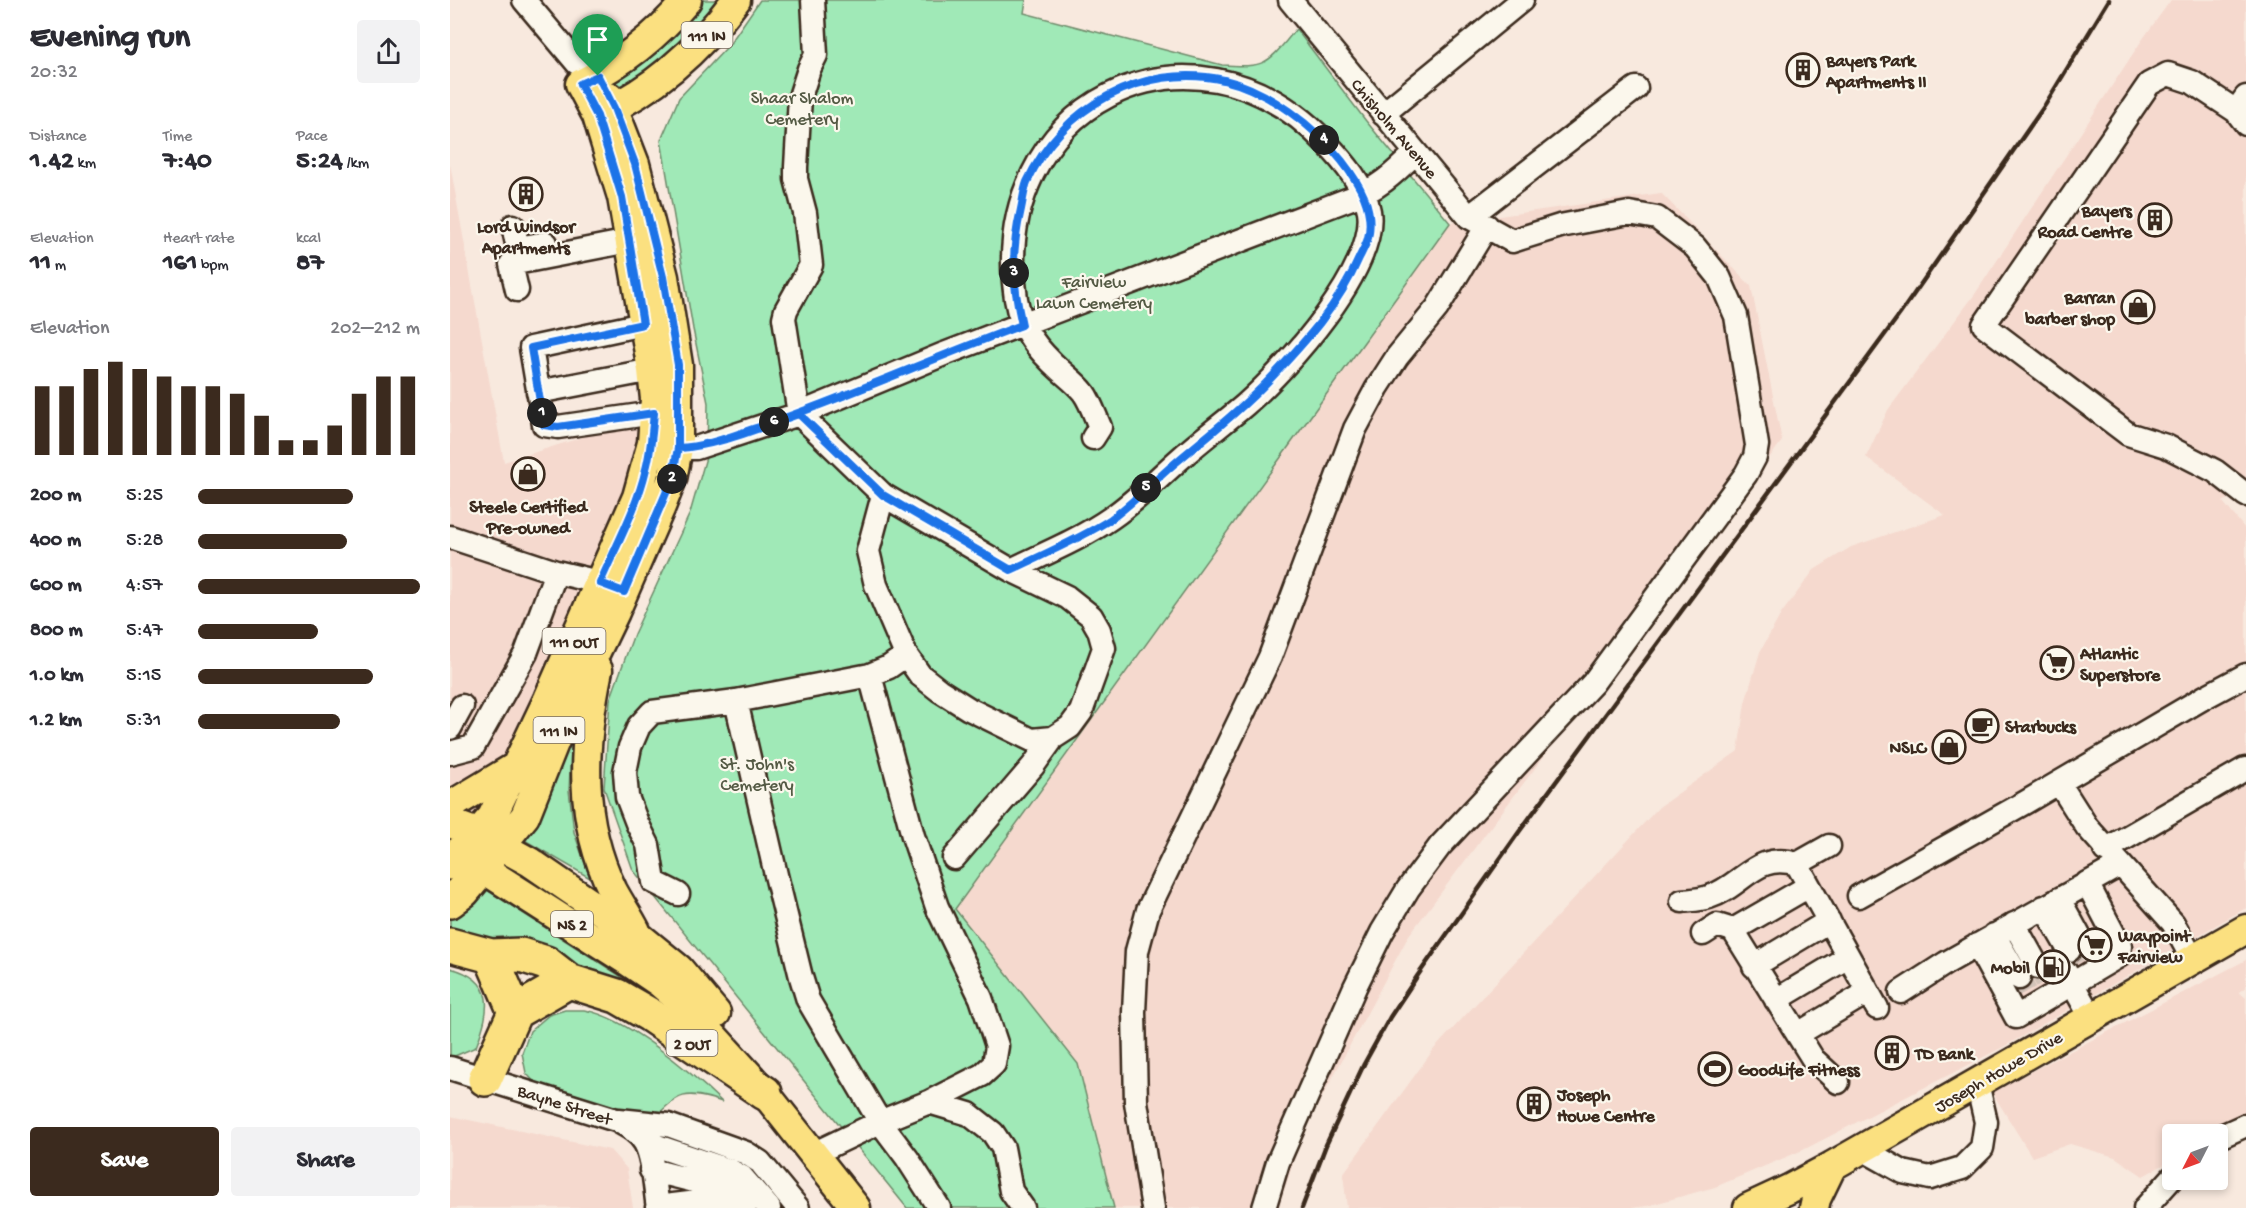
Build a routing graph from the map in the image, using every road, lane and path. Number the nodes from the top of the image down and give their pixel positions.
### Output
1 (524, 0) edge
2 (687, 0) edge
3 (736, 0) edge
4 (813, 0) edge
5 (1290, 0) edge
6 (1522, 0) edge
7 (676, 68) junction
8 (585, 74) junction
9 (1636, 88) dead end
10 (2243, 110) edge
11 (606, 112) junction
12 (1383, 114) junction
13 (1415, 153) junction
14 (635, 164) junction
15 (1364, 195) junction
16 (1478, 221) junction
17 (513, 226) dead end
18 (628, 235) junction
19 (517, 290) dead end
20 (643, 324) junction
21 (1022, 325) junction
22 (652, 370) junction
23 (538, 392) junction
24 (654, 413) junction
25 (799, 414) junction
26 (1093, 438) dead end
27 (665, 446) junction
28 (883, 495) junction
29 (2246, 495) edge
30 (450, 537) edge
31 (1011, 570) junction
32 (556, 572) junction
33 (613, 596) junction
34 (906, 655) junction
35 (870, 675) junction
36 (2246, 675) edge
37 (736, 701) junction
38 (462, 706) dead end
39 (450, 728) edge
40 (1053, 738) junction
41 (450, 753) edge
42 (515, 767) junction
43 (2245, 770) edge
44 (2059, 783) junction
45 (450, 806) edge
46 (450, 823) edge
47 (1829, 846) dead end
48 (470, 852) edge
49 (2113, 857) junction
50 (954, 858) dead end
51 (1797, 864) junction
52 (2087, 883) junction
53 (1809, 886) junction
54 (678, 894) dead end
55 (1859, 896) dead end
56 (450, 901) edge
57 (1682, 901) dead end
58 (2037, 911) junction
59 (1829, 921) junction
60 (2246, 929) edge
61 (1733, 930) junction
62 (1703, 934) dead end
63 (641, 938) junction
64 (1985, 940) junction
65 (450, 945) edge
66 (491, 956) junction
67 (1848, 957) junction
68 (2193, 960) junction
69 (1754, 966) junction
70 (2061, 973) junction
71 (569, 981) junction
72 (1901, 992) dead end
73 (1776, 1000) junction
74 (515, 1012) junction
75 (2091, 1017) junction
76 (1798, 1034) junction
77 (450, 1068) edge
78 (485, 1079) junction
79 (1838, 1082) dead end
80 (1977, 1083) junction
81 (765, 1093) junction
82 (928, 1102) junction
83 (880, 1122) junction
84 (2246, 1125) edge
85 (2228, 1133) edge
86 (639, 1143) junction
87 (1862, 1149) junction
88 (813, 1154) junction
89 (1832, 1166) junction
90 (2162, 1189) edge
91 (658, 1208) edge
92 (721, 1208) edge
93 (745, 1208) edge
94 (758, 1208) edge
95 (769, 1208) edge
96 (780, 1208) edge
97 (798, 1208) edge
98 (856, 1208) edge
99 (939, 1208) edge
100 (1023, 1208) edge
101 (1153, 1208) edge
102 (1264, 1208) edge
103 (1748, 1208) edge
104 (1814, 1208) edge
105 (2145, 1208) edge

1 - 8 street
2 - 8 main road
3 - 7 main road, 111 IN
4 - 25 street
5 - 12 street, Chisholm Avenue
6 - 12 street
7 - 11 main road
7 - 14 main road
8 - 11 main road
9 - 16 street
10 - 29 street
11 - 14 main road
11 - 18 main road
12 - 13 street, Chisholm Avenue
13 - 15 street
13 - 16 street, Chisholm Avenue
14 - 27 main road, 111 IN
15 - 21 street
15 - 21 street
15 - 31 street
16 - 101 street
16 - 102 street, Chisholm Avenue
17 - 18 street
18 - 19 street
18 - 20 main road
20 - 22 main road
20 - 23 street
21 - 25 street
21 - 26 street
22 - 23 street
22 - 24 main road
23 - 24 street
24 - 27 main road
25 - 27 street
25 - 28 street
27 - 33 main road, 111 IN
28 - 31 street
28 - 34 street
30 - 32 street
31 - 40 street
32 - 33 street
32 - 41 street
33 - 42 main road, 111 OUT
33 - 48 main road, 111 IN
33 - 63 main road
34 - 35 street
34 - 40 street
35 - 37 street
35 - 82 street
36 - 44 street
37 - 54 street
37 - 83 street
38 - 39 street
40 - 50 street
42 - 45 main road
42 - 48 main road, 111 OUT
43 - 49 street
44 - 49 street
44 - 55 street
46 - 48 main road
47 - 51 street
48 - 56 highway
48 - 63 main road, NS 2
48 - 81 main road, NS 2
49 - 52 street
49 - 68 street
51 - 53 street
51 - 57 street
52 - 58 street
52 - 70 street
53 - 59 street
53 - 61 street
58 - 64 street
58 - 70 street
58 - 70 street
59 - 67 street
59 - 69 street
60 - 68 main road, Joseph Howe Drive
61 - 62 street
61 - 69 street
63 - 81 main road, NS 2
64 - 70 street
64 - 70 street
64 - 72 street
65 - 66 highway, 2 OUT
66 - 71 highway, 2 OUT
66 - 74 highway
67 - 73 street
67 - 76 street
68 - 75 main road, Joseph Howe Drive
69 - 73 street
70 - 75 street
71 - 74 highway
71 - 81 highway, 2 OUT
73 - 76 street
74 - 78 highway
75 - 80 main road, Joseph Howe Drive
76 - 79 street
77 - 78 street, Bayne Street
78 - 86 street, Bayne Street
80 - 87 main road, Joseph Howe Drive
80 - 87 street
81 - 88 main road, NS 2
82 - 83 street
82 - 100 street
83 - 88 street
83 - 99 street
84 - 85 street
86 - 91 street
86 - 93 street
86 - 94 street
86 - 95 street
86 - 96 street
86 - 97 street
87 - 89 main road, Joseph Howe Drive
88 - 98 main road, NS 2
89 - 103 main road, Joseph Howe Drive
89 - 104 main road
90 - 105 street
91 - 92 street

